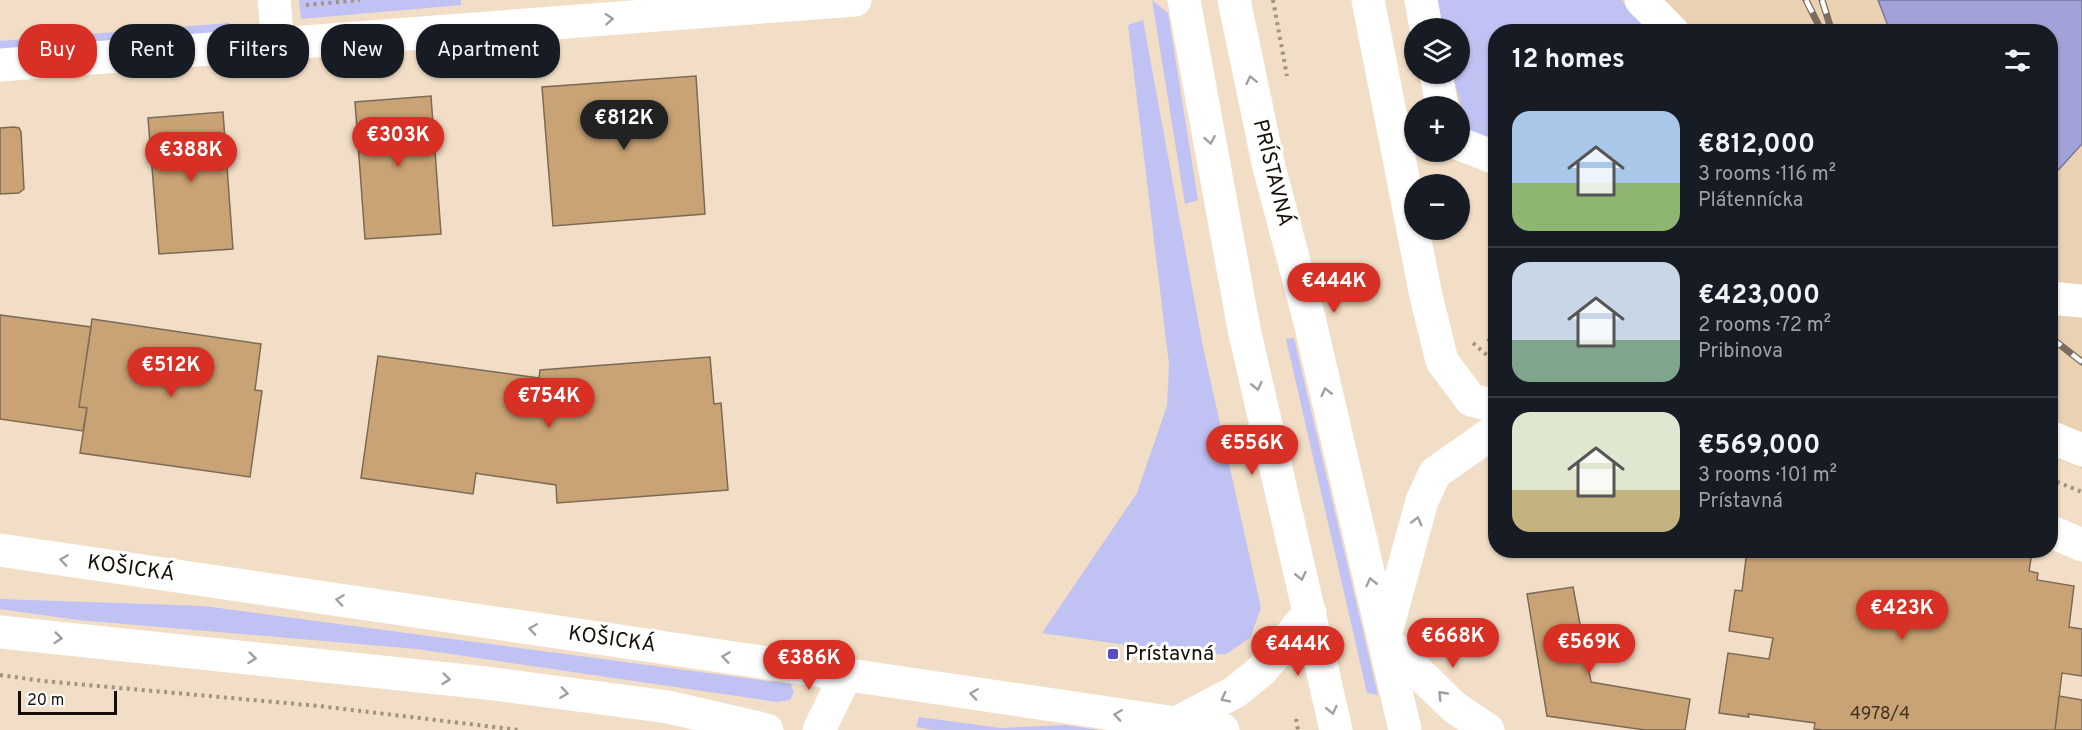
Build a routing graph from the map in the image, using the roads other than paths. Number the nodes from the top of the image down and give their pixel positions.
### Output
1 (855, 0) edge
2 (1184, 0) edge
3 (1234, 0) edge
4 (1368, 0) edge
5 (1421, 0) edge
6 (1641, 0) edge
7 (285, 3) edge
8 (1424, 18) edge
9 (281, 24) edge
10 (1665, 24) edge
11 (309, 42) edge
12 (207, 49) edge
13 (0, 64) edge
14 (1470, 148) edge
15 (1488, 155) edge
16 (2058, 299) edge
17 (2082, 302) edge
18 (1488, 404) edge
19 (1488, 436) edge
20 (2058, 440) edge
21 (2082, 450) edge
22 (2058, 534) edge
23 (2082, 545) edge
24 (0, 550) edge
25 (1310, 612) junction
26 (0, 632) edge
27 (1384, 639) junction
28 (846, 675) junction
29 (1176, 723) junction
30 (767, 730) edge
31 (819, 730) edge
32 (1223, 730) edge
33 (1336, 730) edge
34 (1405, 730) edge
35 (1488, 730) edge

11 -> 1 main road
2 -> 25 main road
27 -> 3 main road, PRÍSTAVNÁ
4 - 18 main road
5 - 8 main road
6 - 10 main road
7 - 9 main road
12 - 13 main road
14 - 15 main road
16 - 17 main road
27 -> 19 main road
20 - 21 main road
22 - 23 main road
28 -> 24 main road, KOŠICKÁ
25 -> 29 main road
25 -> 33 main road
26 -> 30 main road
27 - 34 main road, PRÍSTAVNÁ
35 -> 27 main road
29 -> 28 main road, KOŠICKÁ
28 - 31 main road
29 - 32 main road, KOŠICKÁ

